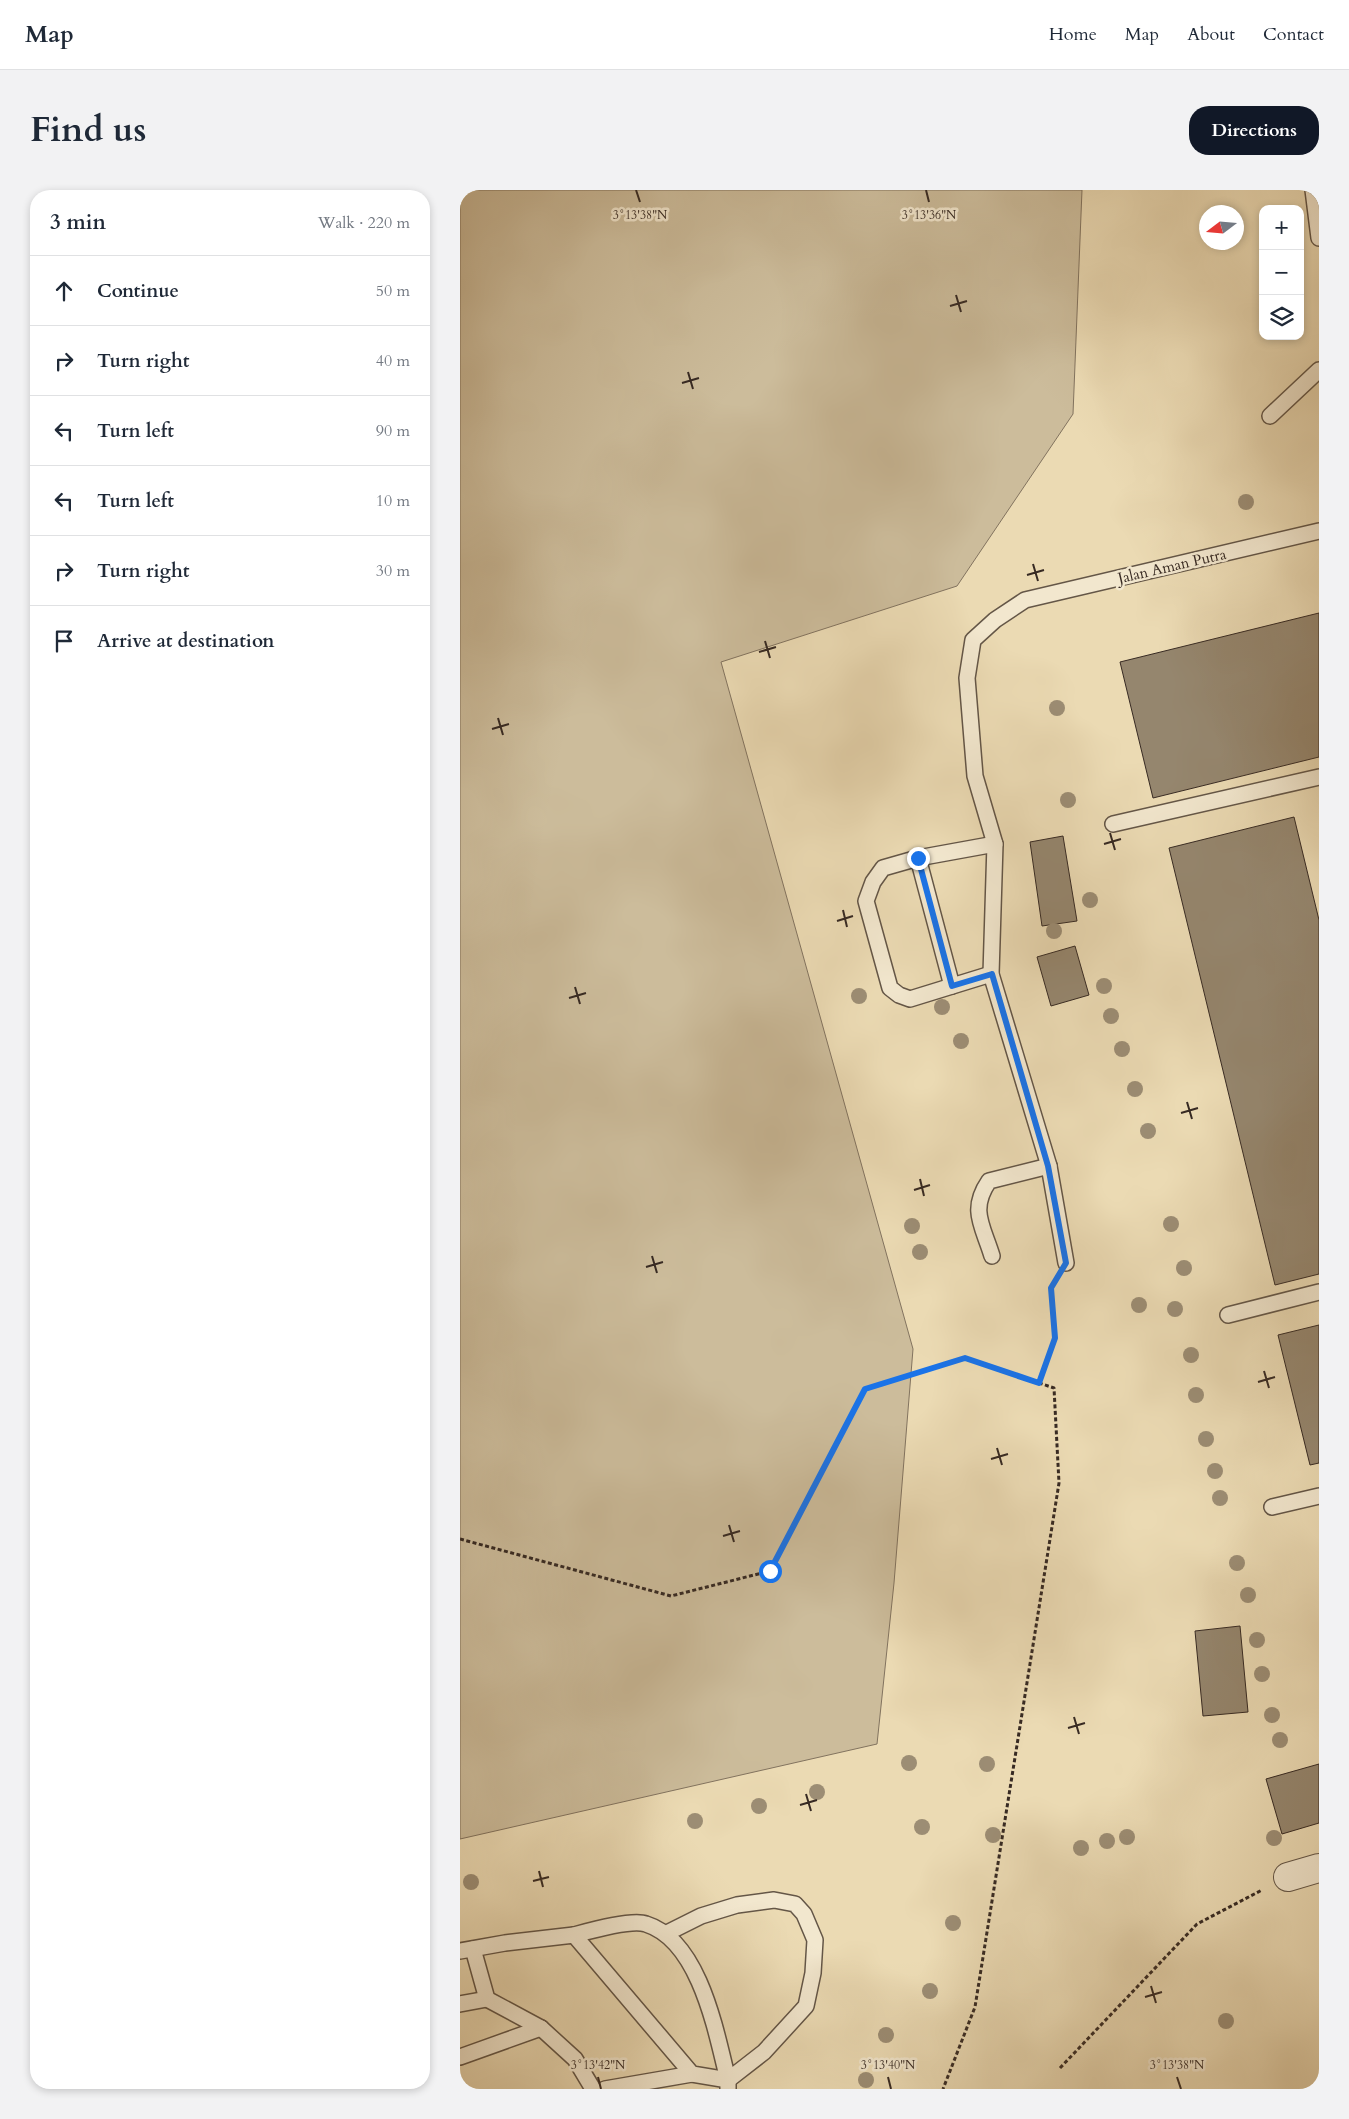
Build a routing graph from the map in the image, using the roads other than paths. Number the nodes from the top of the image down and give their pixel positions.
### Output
1 (1313, 190) edge
2 (1319, 238) edge
3 (1319, 370) edge
4 (1270, 416) dead end
5 (1319, 531) edge
6 (1319, 777) edge
7 (1114, 824) dead end
8 (995, 844) junction
9 (918, 858) junction
10 (992, 974) junction
11 (952, 986) junction
12 (1048, 1166) junction
13 (992, 1256) dead end
14 (1066, 1263) road end
15 (1319, 1292) edge
16 (1228, 1315) dead end
17 (1319, 1496) edge
18 (1272, 1507) dead end
19 (1319, 1868) edge
20 (1288, 1877) road end
21 (665, 1934) junction
22 (574, 1935) junction
23 (467, 1950) edge
24 (487, 1999) junction
25 (460, 2004) edge
26 (541, 2028) junction
27 (460, 2057) edge
28 (692, 2074) junction
29 (728, 2085) edge
30 (592, 2089) edge
31 (605, 2089) edge

1 - 2 lane
3 - 4 lane
5 - 8 lane, Jalan Aman Putra
6 - 7 lane
8 - 9 lane
8 - 10 lane
9 - 11 lane
9 - 11 lane
10 - 11 lane
10 - 12 lane
12 - 13 lane
12 - 14 lane
15 - 16 lane
17 - 18 lane
19 - 20 street
21 - 22 lane
21 - 29 lane
21 - 29 lane
22 - 23 lane
22 - 28 lane
23 - 24 lane
24 - 25 lane
24 - 26 lane
26 - 27 lane
26 - 30 lane
28 - 29 lane
28 - 31 lane

